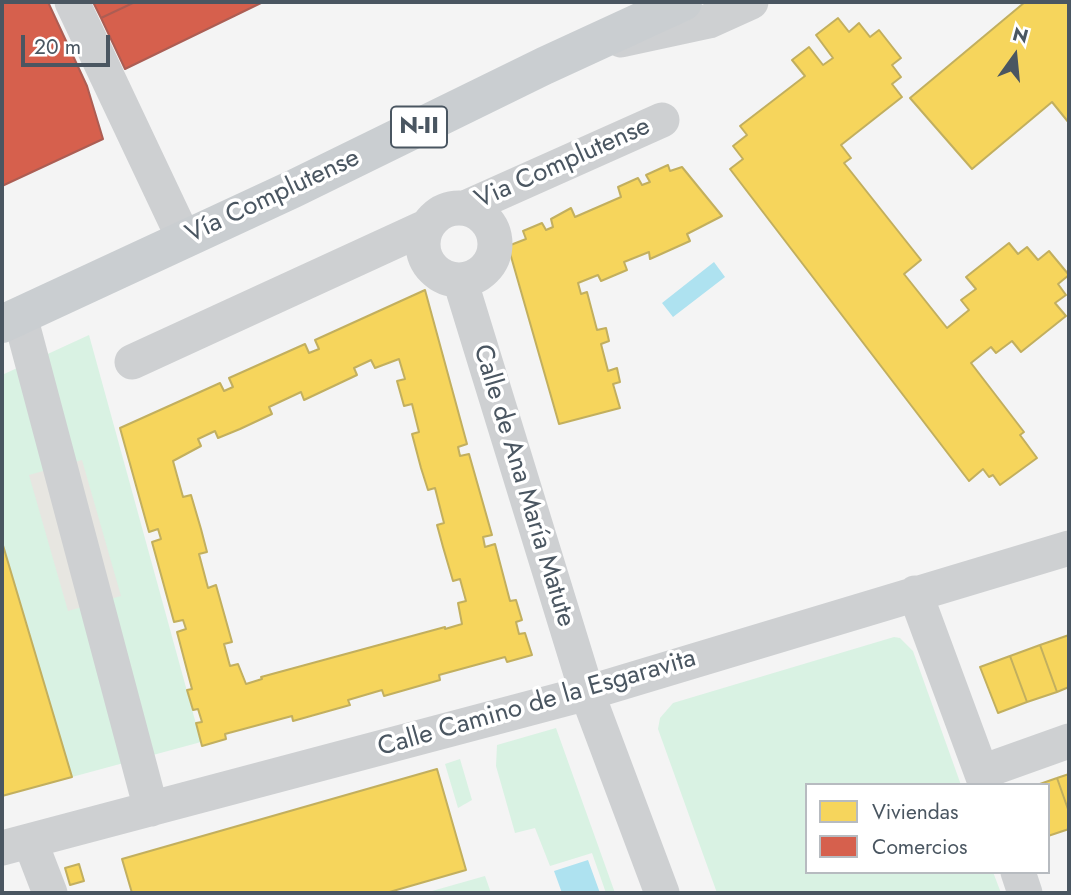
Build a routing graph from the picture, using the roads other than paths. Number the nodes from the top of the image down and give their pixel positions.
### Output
1 (72, 2) edge
2 (637, 2) edge
3 (682, 2) edge
4 (751, 2) edge
5 (580, 49) junction
6 (662, 120) dead end
7 (465, 208) junction
8 (428, 226) junction
9 (184, 239) junction
10 (460, 280) junction
11 (11, 320) edge
12 (132, 362) dead end
13 (1069, 548) edge
14 (915, 593) junction
15 (587, 693) junction
16 (1069, 741) edge
17 (984, 778) edge
18 (151, 809) junction
19 (16, 845) edge
20 (1019, 874) edge
21 (50, 893) edge
22 (662, 893) edge
23 (1025, 893) edge

1 - 9 street
2 - 5 street, Vía Complutense
3 - 5 main road, Vía Complutense / N-II
4 - 5 street, Vía Complutense
5 - 9 main road, Vía Complutense / N-II
6 - 7 street, Via Complutense
7 - 8 street
7 - 10 street
8 - 10 street
8 - 12 street
9 - 11 main road, Vía Complutense / N-II
10 - 15 street, Calle de Ana María Matute
11 - 18 street
13 - 14 street, Calle Camino de la Esgaravita
14 - 15 street, Calle Camino de la Esgaravita
14 - 17 street
15 - 18 street, Calle Camino de la Esgaravita
15 - 22 street, Calle de Ana María Matute
16 - 17 street
18 - 19 street, Calle Camino de la Esgaravita
19 - 21 street
20 - 23 street

